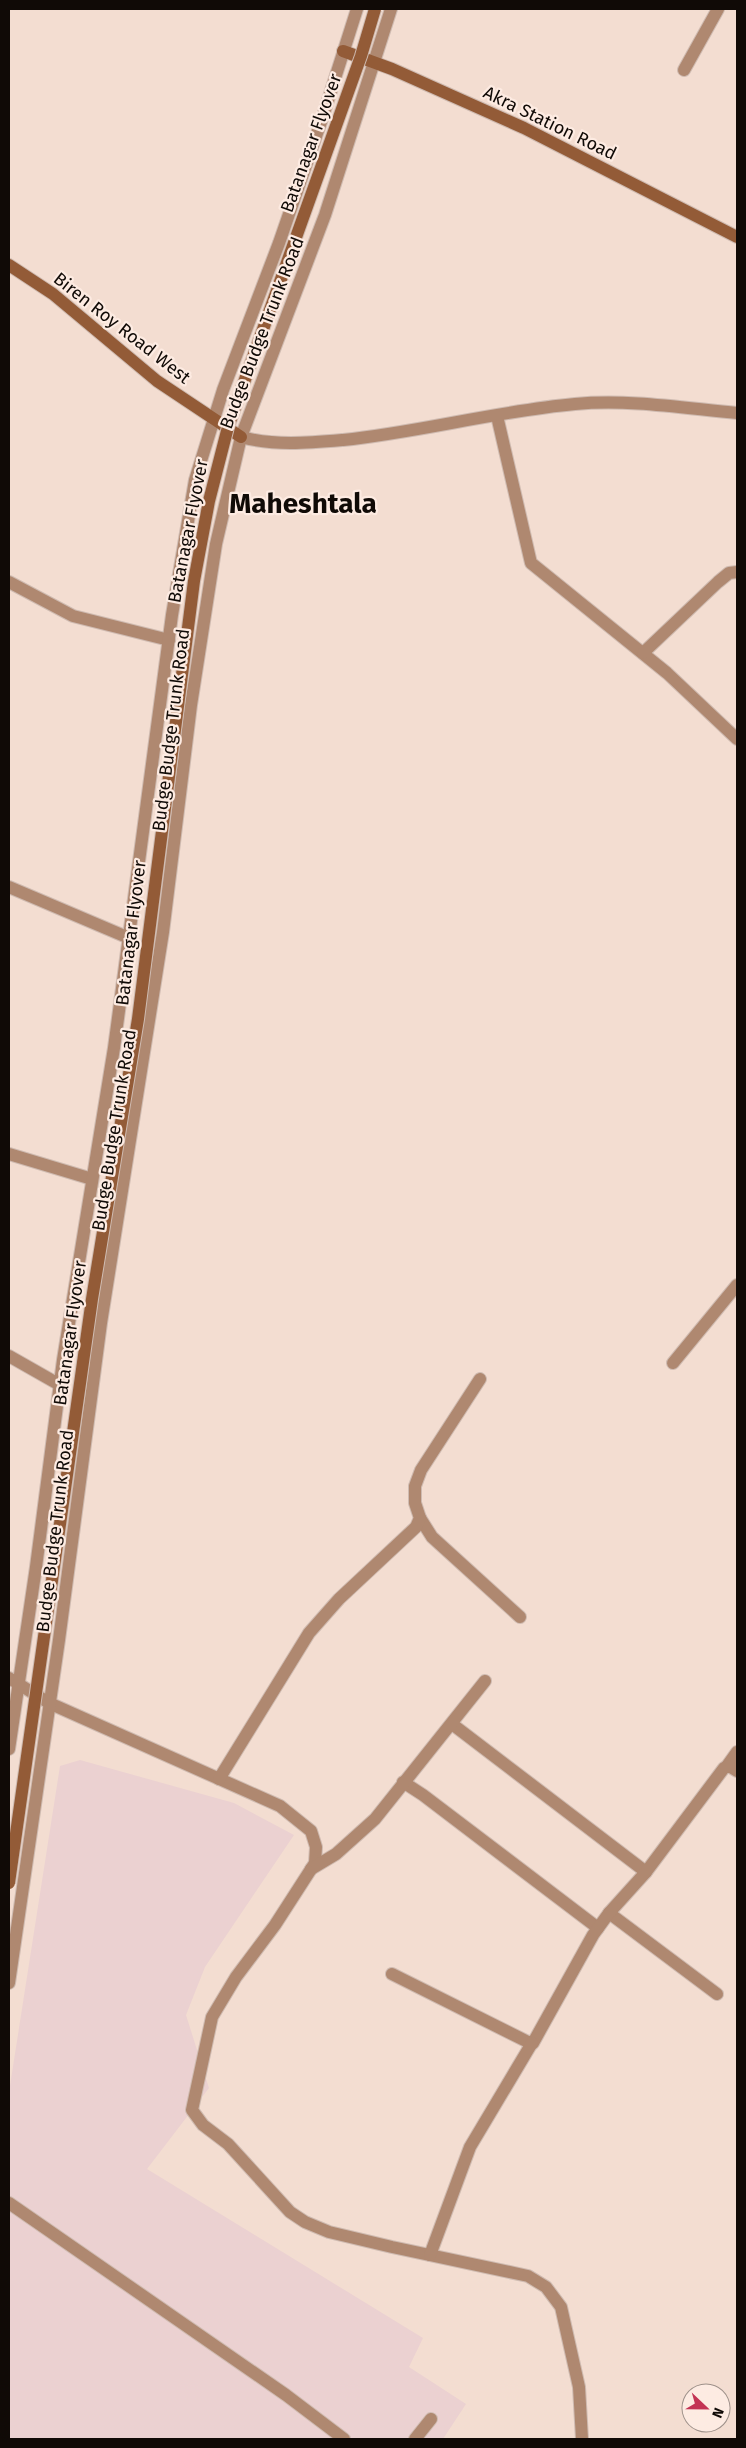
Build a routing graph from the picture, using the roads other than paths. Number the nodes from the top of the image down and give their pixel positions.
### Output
1 (356, 9) edge
2 (375, 9) edge
3 (391, 9) edge
4 (718, 9) edge
5 (343, 51) junction
6 (375, 62) junction
7 (684, 70) dead end
8 (737, 237) edge
9 (9, 265) edge
10 (737, 413) edge
11 (496, 416) junction
12 (213, 419) junction
13 (241, 437) junction
14 (737, 572) edge
15 (9, 582) edge
16 (168, 640) junction
17 (643, 653) junction
18 (737, 739) edge
19 (9, 887) edge
20 (129, 938) junction
21 (9, 1154) edge
22 (92, 1179) junction
23 (737, 1285) edge
24 (9, 1356) edge
25 (673, 1363) dead end
26 (480, 1379) dead end
27 (60, 1384) junction
28 (420, 1518) junction
29 (520, 1617) dead end
30 (14, 1681) edge
31 (485, 1681) dead end
32 (49, 1703) junction
33 (452, 1724) junction
34 (9, 1749) edge
35 (737, 1752) edge
36 (732, 1769) edge
37 (219, 1779) junction
38 (403, 1782) junction
39 (311, 1869) junction
40 (646, 1872) junction
41 (9, 1883) edge
42 (609, 1913) junction
43 (598, 1928) junction
44 (392, 1974) dead end
45 (9, 1982) edge
46 (717, 1994) dead end
47 (532, 2043) junction
48 (9, 2203) edge
49 (430, 2255) junction
50 (430, 2419) dead end
51 (344, 2439) edge
52 (415, 2439) edge
53 (582, 2439) edge

1 - 5 street, Budge Budge Trunk Road
2 - 41 main road, Batanagar Flyover, bridge
3 - 6 street, Budge Budge Trunk Road
4 - 7 street
5 - 6 main road, Akra Station Road
5 - 12 street, Budge Budge Trunk Road
6 - 8 main road, Akra Station Road
6 - 13 street, Budge Budge Trunk Road
9 - 12 main road, Biren Roy Road West
10 - 11 street
11 - 13 street
11 - 17 street
12 - 13 main road, Biren Roy Road West
12 - 16 street, Budge Budge Trunk Road
13 - 32 street, Budge Budge Trunk Road
14 - 17 street
15 - 16 street
16 - 20 street, Budge Budge Trunk Road
17 - 18 street
19 - 20 street
20 - 22 street, Budge Budge Trunk Road
21 - 22 street
22 - 27 street, Budge Budge Trunk Road
23 - 25 street
24 - 27 street
26 - 28 street
27 - 30 street, Budge Budge Trunk Road
28 - 29 street
28 - 37 street
30 - 32 street
30 - 34 street, Budge Budge Trunk Road
31 - 33 street
32 - 37 street
32 - 45 street, Budge Budge Trunk Road
33 - 38 street
33 - 40 street
35 - 36 street
36 - 40 street
37 - 39 street
38 - 39 street
38 - 43 street
39 - 49 street
40 - 42 street
42 - 43 street
42 - 46 street
43 - 47 street
44 - 47 street
47 - 49 street
48 - 51 street
49 - 53 street
50 - 52 street

